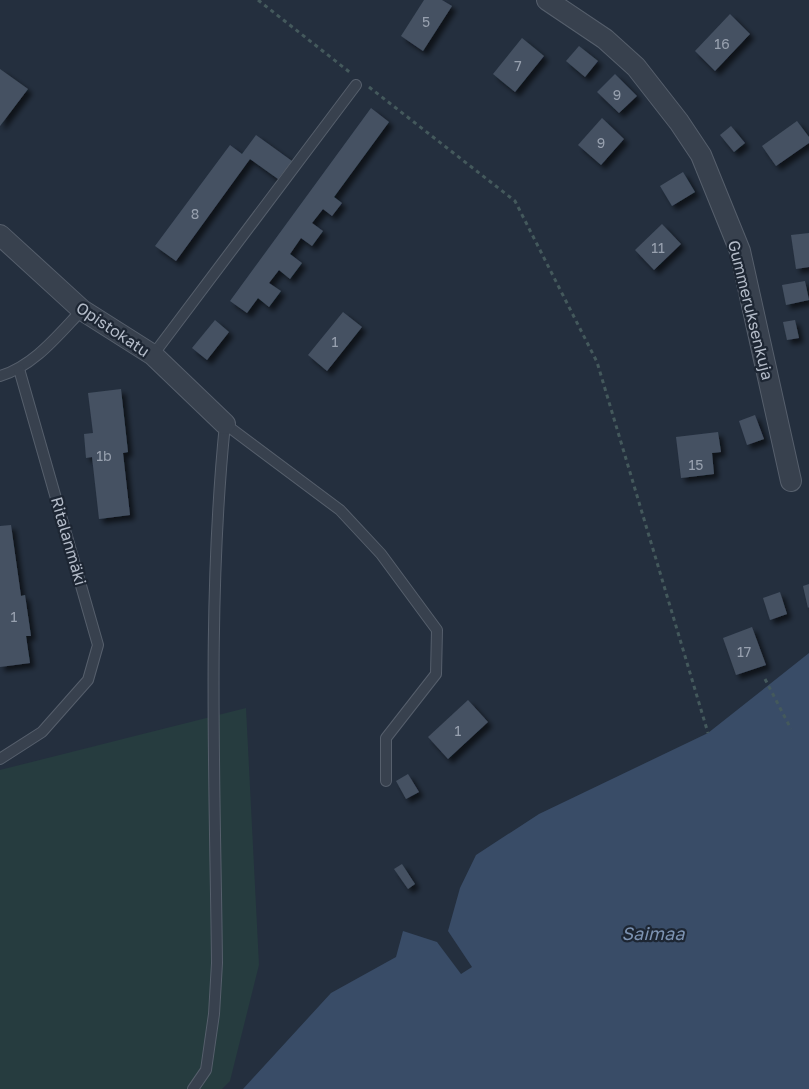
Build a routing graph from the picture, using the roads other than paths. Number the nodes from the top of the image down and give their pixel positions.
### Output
1 (547, 0) edge
2 (358, 82) road end
3 (0, 235) edge
4 (82, 310) junction
5 (153, 355) junction
6 (19, 369) junction
7 (0, 376) edge
8 (225, 424) junction
9 (791, 481) dead end
10 (0, 759) edge
11 (386, 781) dead end
12 (194, 1089) edge

1 - 9 street, Gummeruksenkuja
2 - 5 lane
3 - 4 street, Opistokatu
4 - 5 street, Opistokatu
4 - 6 lane
5 - 8 street, Opistokatu
6 - 7 lane
6 - 10 lane, Ritalanmäki
8 - 11 lane
8 - 12 lane

